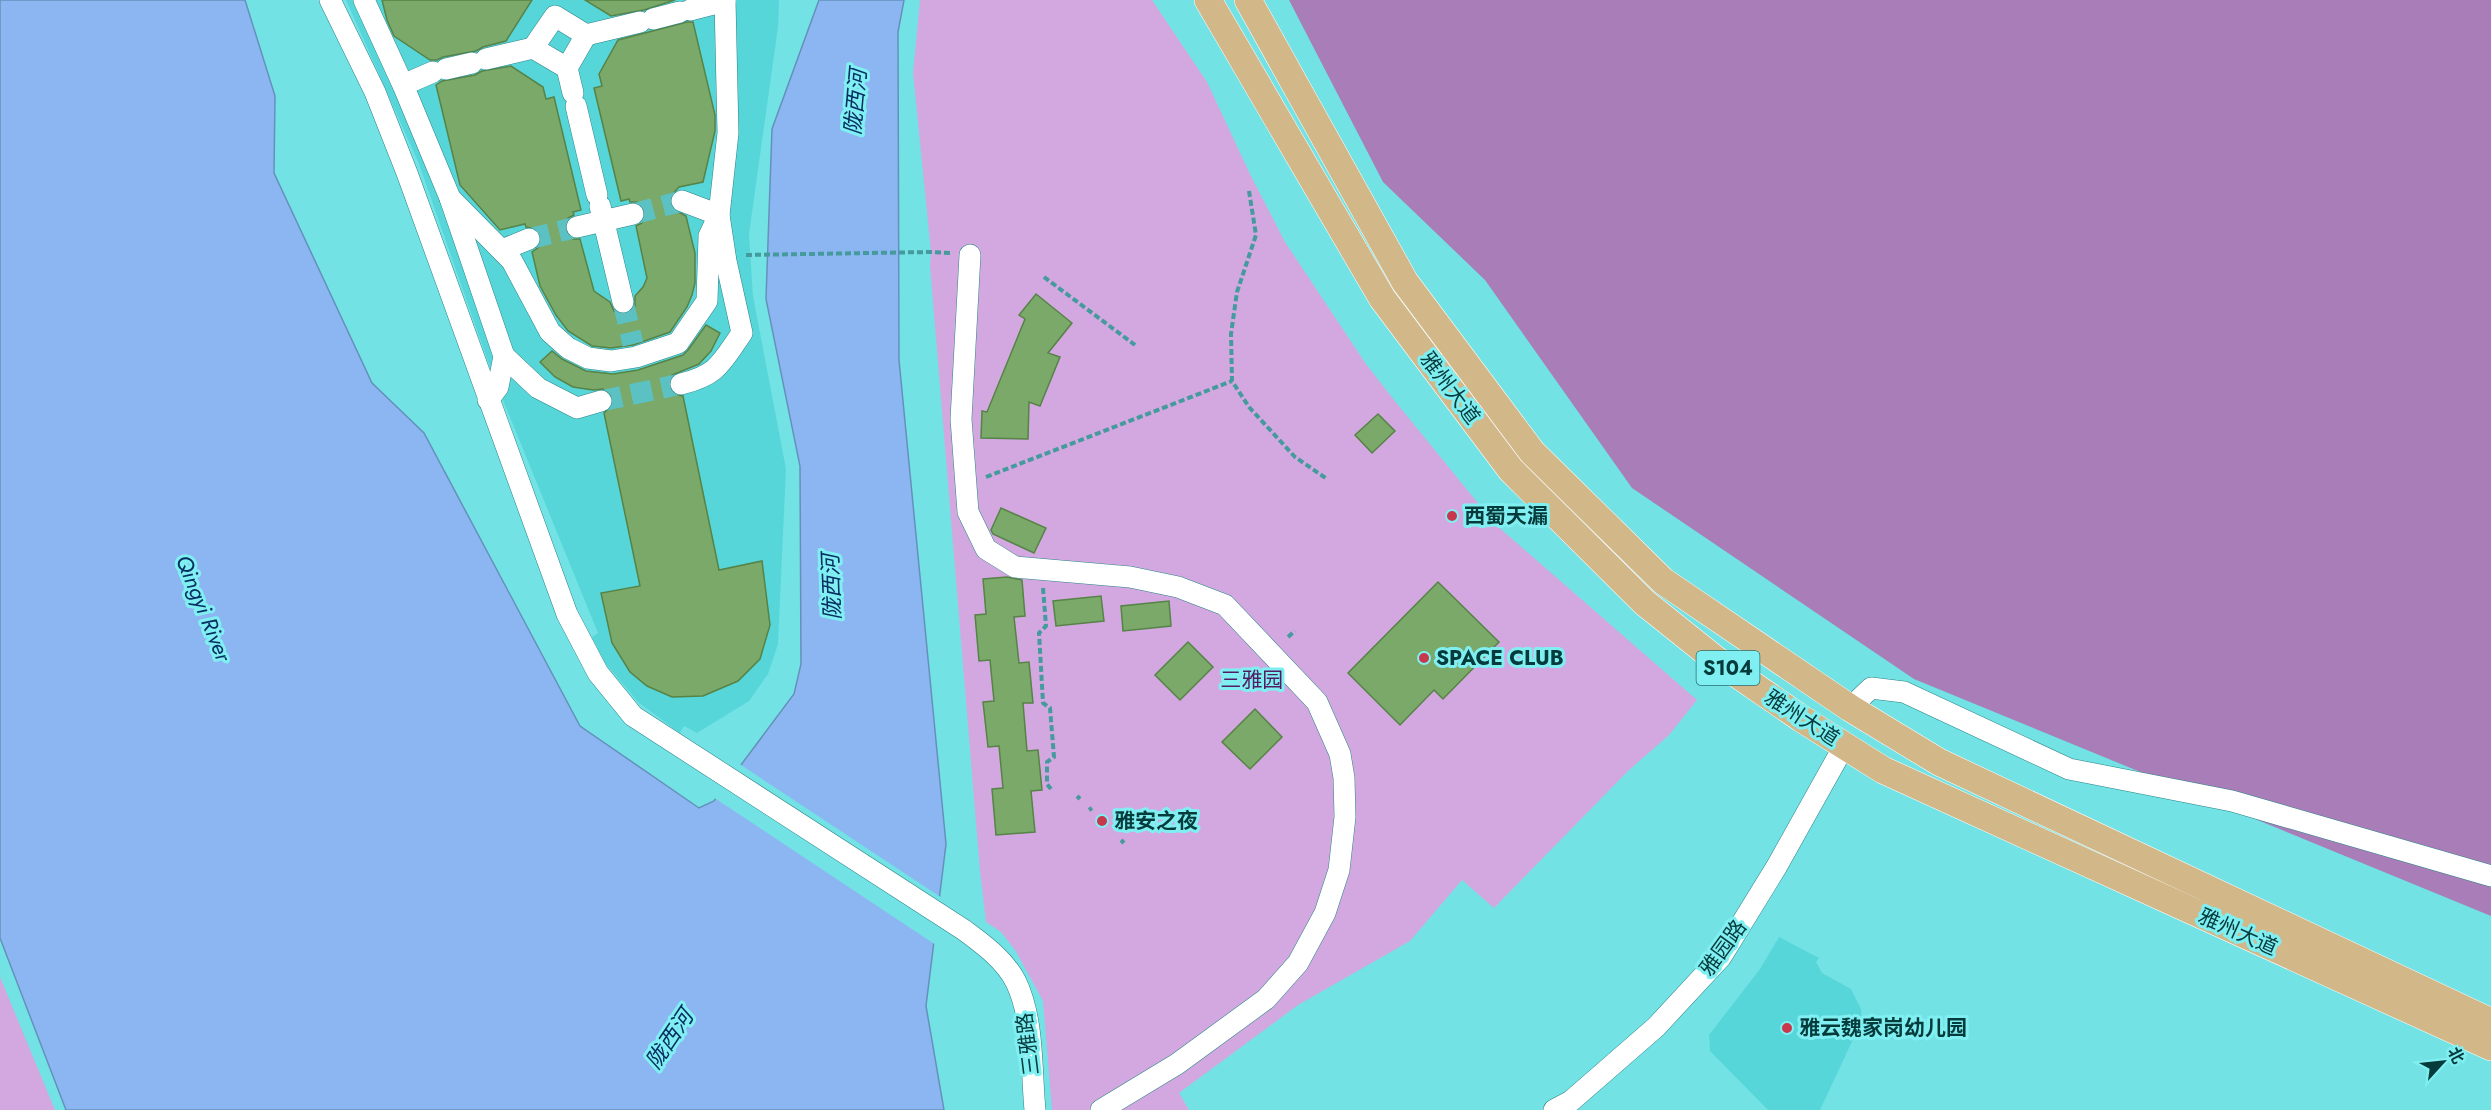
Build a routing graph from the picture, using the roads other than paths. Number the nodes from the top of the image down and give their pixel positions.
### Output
1 (330, 0) edge
2 (364, 0) edge
3 (1208, 0) edge
4 (1248, 0) edge
5 (725, 1) edge
6 (553, 8) edge
7 (586, 35) junction
8 (533, 48) junction
9 (567, 68) junction
10 (403, 85) junction
11 (450, 198) junction
12 (682, 201) tunnel mouth
13 (600, 207) junction
14 (633, 214) tunnel mouth
15 (719, 215) junction
16 (577, 227) tunnel mouth
17 (529, 239) tunnel mouth
18 (502, 250) junction
19 (970, 255) dead end
20 (623, 302) tunnel mouth
21 (504, 356) junction
22 (681, 384) tunnel mouth
23 (488, 400) junction
24 (602, 401) tunnel mouth
25 (1850, 708) junction
26 (1844, 746) junction
27 (2491, 876) edge
28 (2491, 1022) edge
29 (2491, 1047) edge
30 (1035, 1110) edge
31 (1101, 1110) edge
32 (1554, 1110) edge

1 - 23 street, 三雅路
2 - 10 street
3 - 26 main road, 雅州大道 / S104
4 - 25 main road, 雅州大道 / S104
5 - 7 street
5 - 15 street
6 - 7 street
6 - 8 street
7 - 9 street
8 - 9 street
8 - 10 street
9 - 13 street
10 - 11 street
11 - 18 street
11 - 21 street
12 - 15 street
13 - 14 street
13 - 16 street
13 - 20 street
15 - 18 street
15 - 22 street
17 - 18 street
19 - 31 street
21 - 23 street
21 - 24 street
23 - 30 street, 三雅路
25 - 27 street
25 - 28 main road, 雅州大道 / S104
26 - 29 main road, 雅州大道 / S104
26 - 32 street, 雅园路

